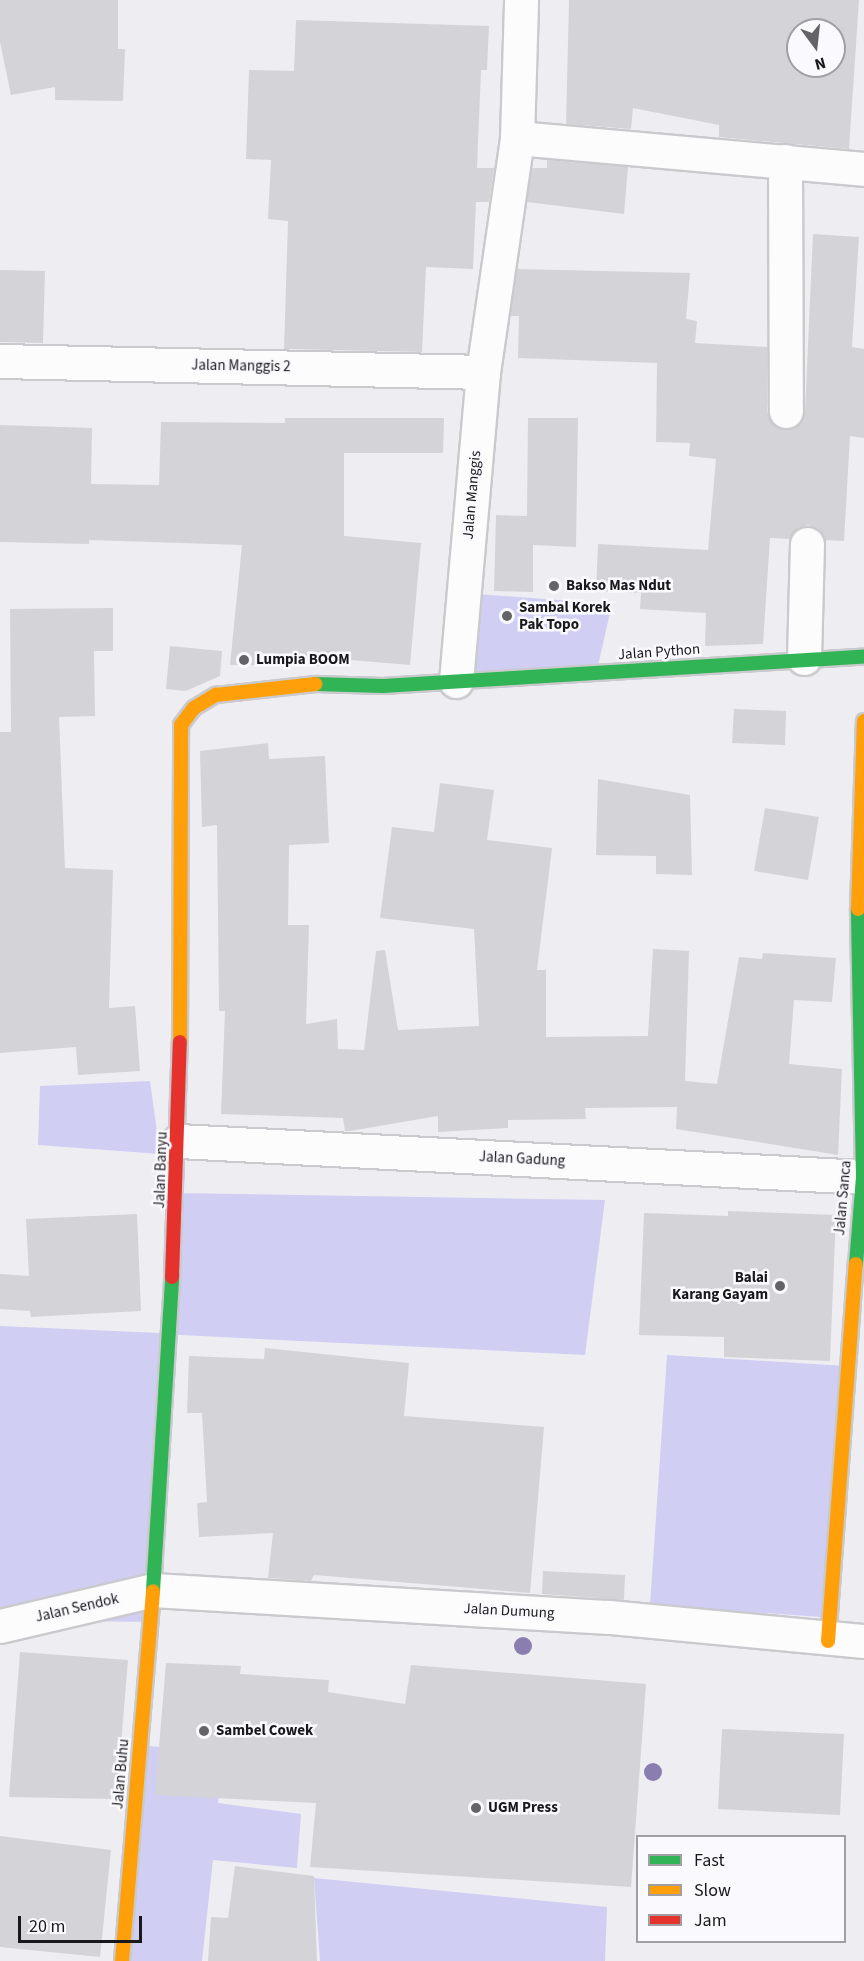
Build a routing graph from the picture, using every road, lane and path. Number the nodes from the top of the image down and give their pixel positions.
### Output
1 (521, 0) edge
2 (517, 138) junction
3 (785, 161) junction
4 (864, 169) edge
5 (0, 361) edge
6 (483, 372) junction
7 (786, 411) dead end
8 (807, 544) dead end
9 (864, 657) edge
10 (804, 658) junction
11 (456, 681) junction
12 (864, 721) edge
13 (179, 1141) junction
14 (864, 1177) edge
15 (153, 1590) junction
16 (0, 1626) edge
17 (828, 1641) junction
18 (864, 1641) edge
19 (122, 1961) edge

1 - 2 street, Jalan Manggis
2 - 3 street
2 - 6 street, Jalan Manggis
3 - 4 street
3 - 7 street
5 - 6 street, Jalan Manggis 2
6 - 11 street, Jalan Manggis
8 - 10 street
9 - 10 street, Jalan Python
10 - 11 street, Jalan Python
11 - 13 street, Jalan Banyu
12 - 14 street, Jalan Sanca
13 - 14 street, Jalan Gadung
13 - 15 street, Jalan Banyu
14 - 17 street, Jalan Sanca
15 - 16 street, Jalan Sendok
15 - 17 street, Jalan Dumung
15 - 19 street, Jalan Buhu
17 - 18 street, Jalan Dumung

